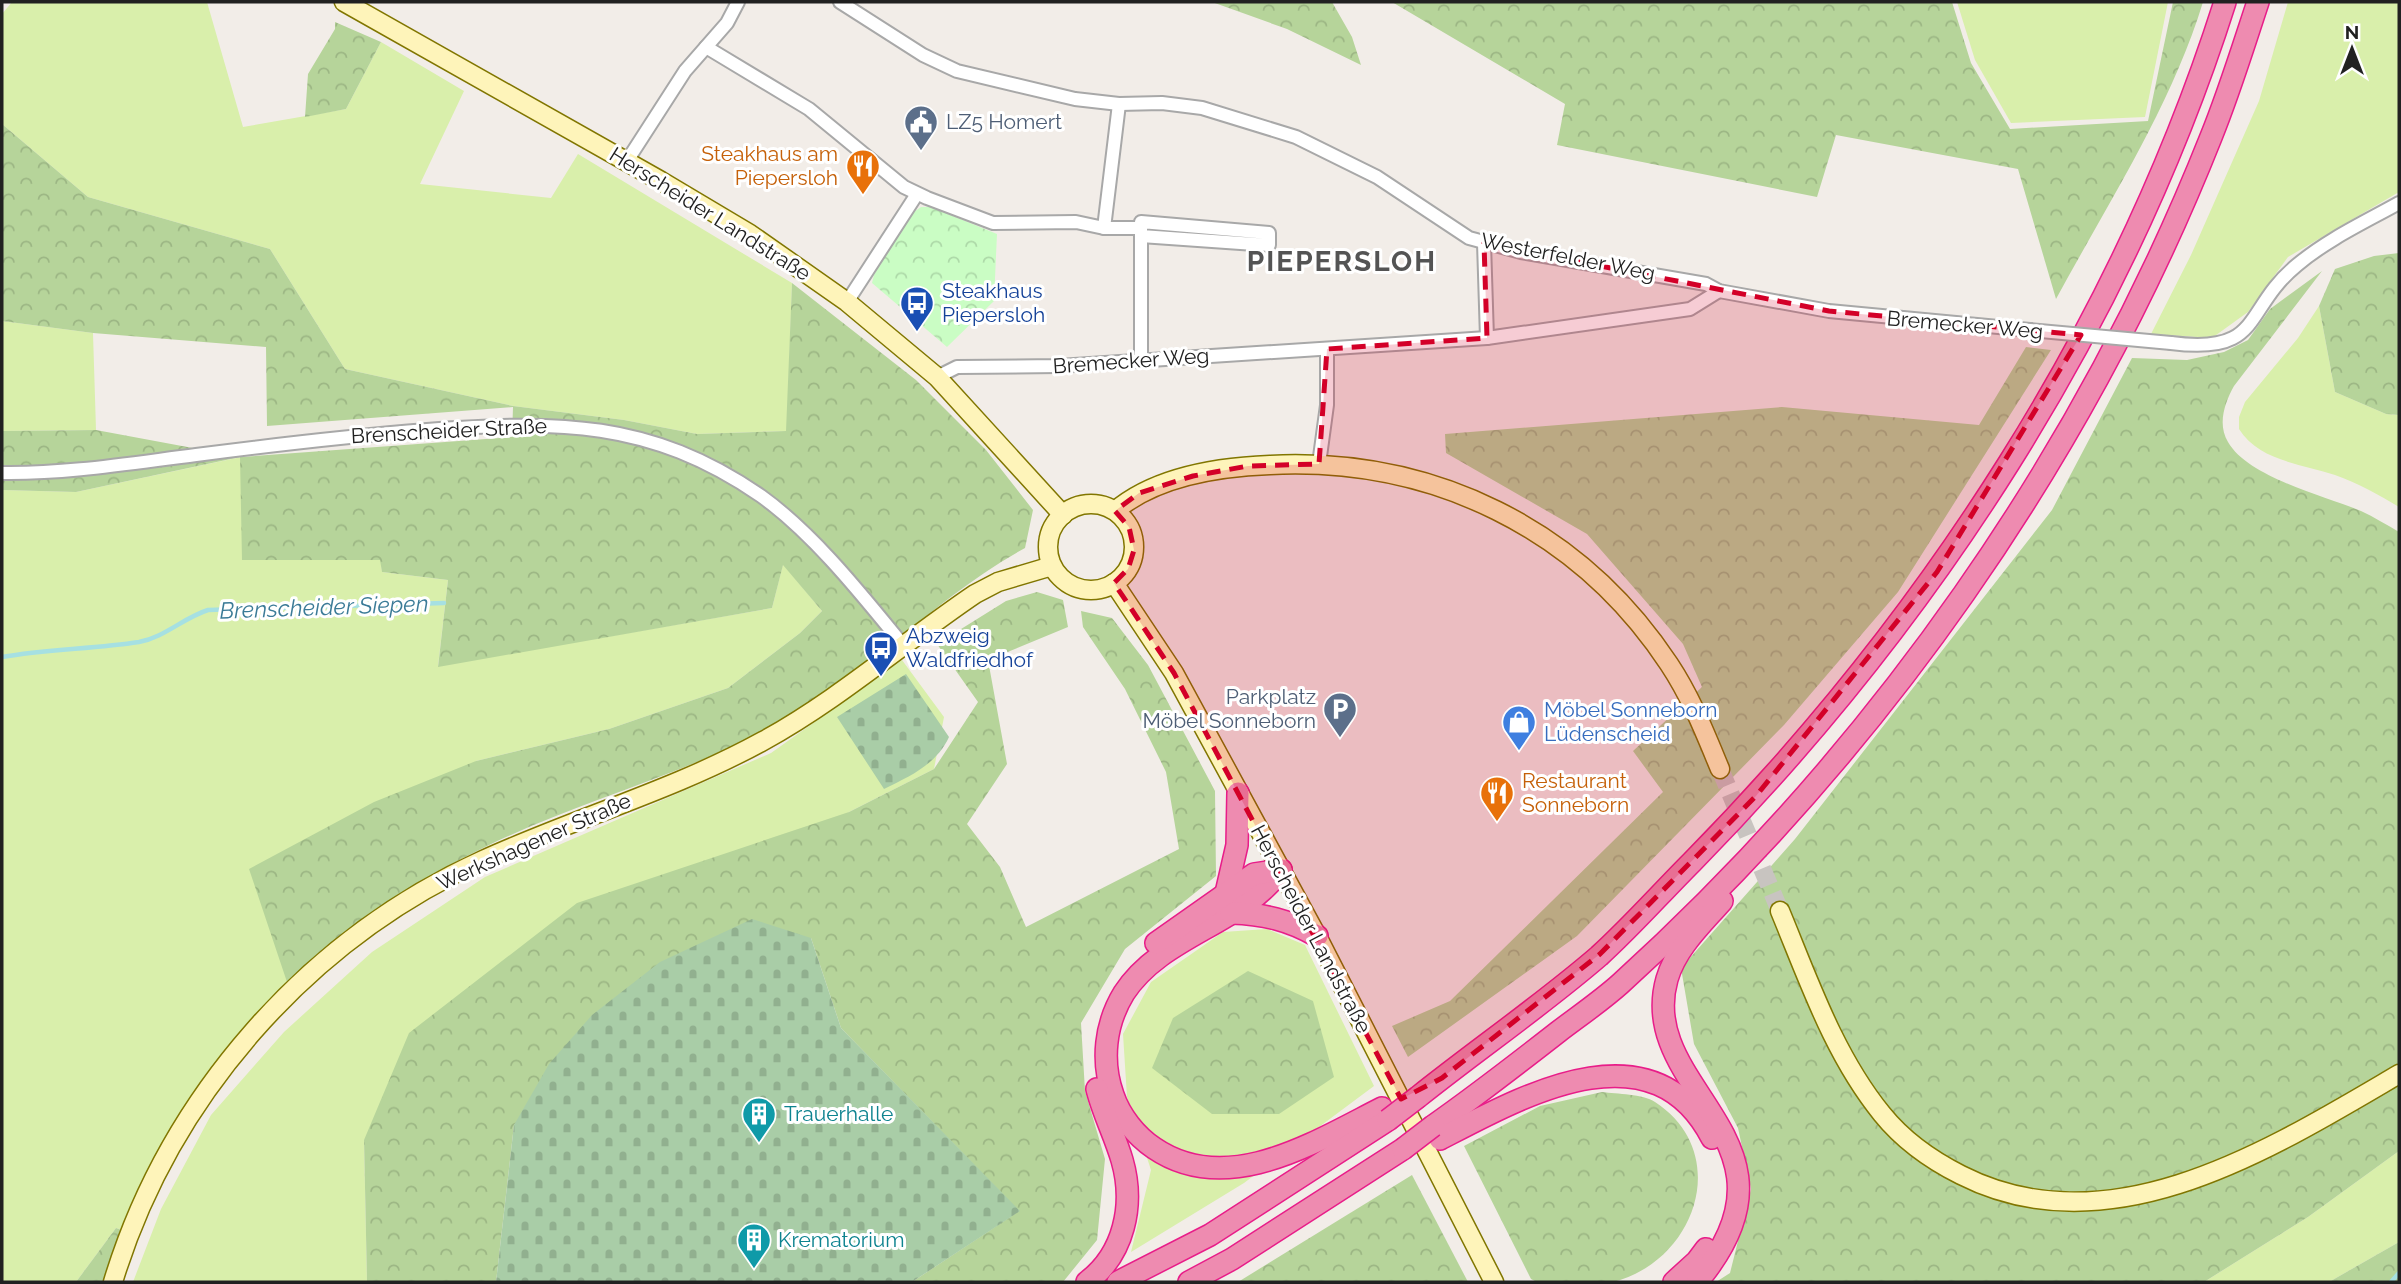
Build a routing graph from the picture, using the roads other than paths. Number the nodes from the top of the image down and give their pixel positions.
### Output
1 (344, 2) edge
2 (738, 2) edge
3 (840, 2) edge
4 (2225, 5) edge
5 (2255, 10) edge
6 (706, 47) junction
7 (1119, 104) junction
8 (626, 161) junction
9 (917, 194) junction
10 (2399, 203) edge
11 (1104, 228) junction
12 (1141, 232) junction
13 (1484, 243) junction
14 (1718, 290) junction
15 (847, 302) junction
16 (1487, 338) junction
17 (1327, 349) junction
18 (1141, 359) junction
19 (937, 377) junction
20 (1319, 464) junction
21 (2, 473) edge
22 (1115, 511) junction
23 (1063, 515) junction
24 (1052, 566) junction
25 (1114, 583) junction
26 (903, 645) junction
27 (1720, 769) tunnel mouth
28 (1238, 793) junction
29 (1767, 838) junction
30 (1281, 870) junction
31 (1229, 903) junction
32 (1780, 911) tunnel mouth
33 (1317, 936) junction
34 (2399, 1074) edge
35 (1385, 1114) junction
36 (1436, 1133) junction
37 (113, 1282) edge
38 (1087, 1282) edge
39 (1118, 1282) edge
40 (1189, 1282) edge
41 (1494, 1282) edge
42 (1674, 1282) edge
43 (1697, 1282) edge

1 - 8 main road, Herscheider Landstraße
2 - 6 street
3 - 7 street, Westerfelder Weg
4 - 35 highway
5 - 29 highway
6 - 8 street
6 - 9 street
7 - 11 street
7 - 13 street, Westerfelder Weg
8 - 15 main road, Herscheider Landstraße
9 - 11 street
9 - 15 street
10 - 14 street, Bremecker Weg, bridge
11 - 12 street
12 - 12 street
12 - 18 street
13 - 14 street, Westerfelder Weg
13 - 16 street
14 - 16 street, Bremecker Weg
15 - 19 main road, Herscheider Landstraße
16 - 17 street, Bremecker Weg
17 - 18 street, Bremecker Weg
17 - 20 street
18 - 19 street, Bremecker Weg
19 - 23 main road, Herscheider Landstraße
20 - 22 main road
20 - 27 main road
21 - 26 street, Brenscheider Straße
22 - 23 main road
22 - 25 main road
23 - 24 main road
24 - 25 main road
24 - 26 main road, Werkshagener Straße
25 - 28 main road, Herscheider Landstraße
26 - 37 main road, Werkshagener Straße
28 - 30 main road, Herscheider Landstraße
28 - 31 highway
29 - 36 highway
29 - 43 highway
30 - 31 highway
30 - 33 main road, Herscheider Landstraße
31 - 33 highway
31 - 35 highway
31 - 38 highway
32 - 34 main road
33 - 41 main road, Herscheider Landstraße
35 - 39 highway
36 - 40 highway, bridge
36 - 42 highway

